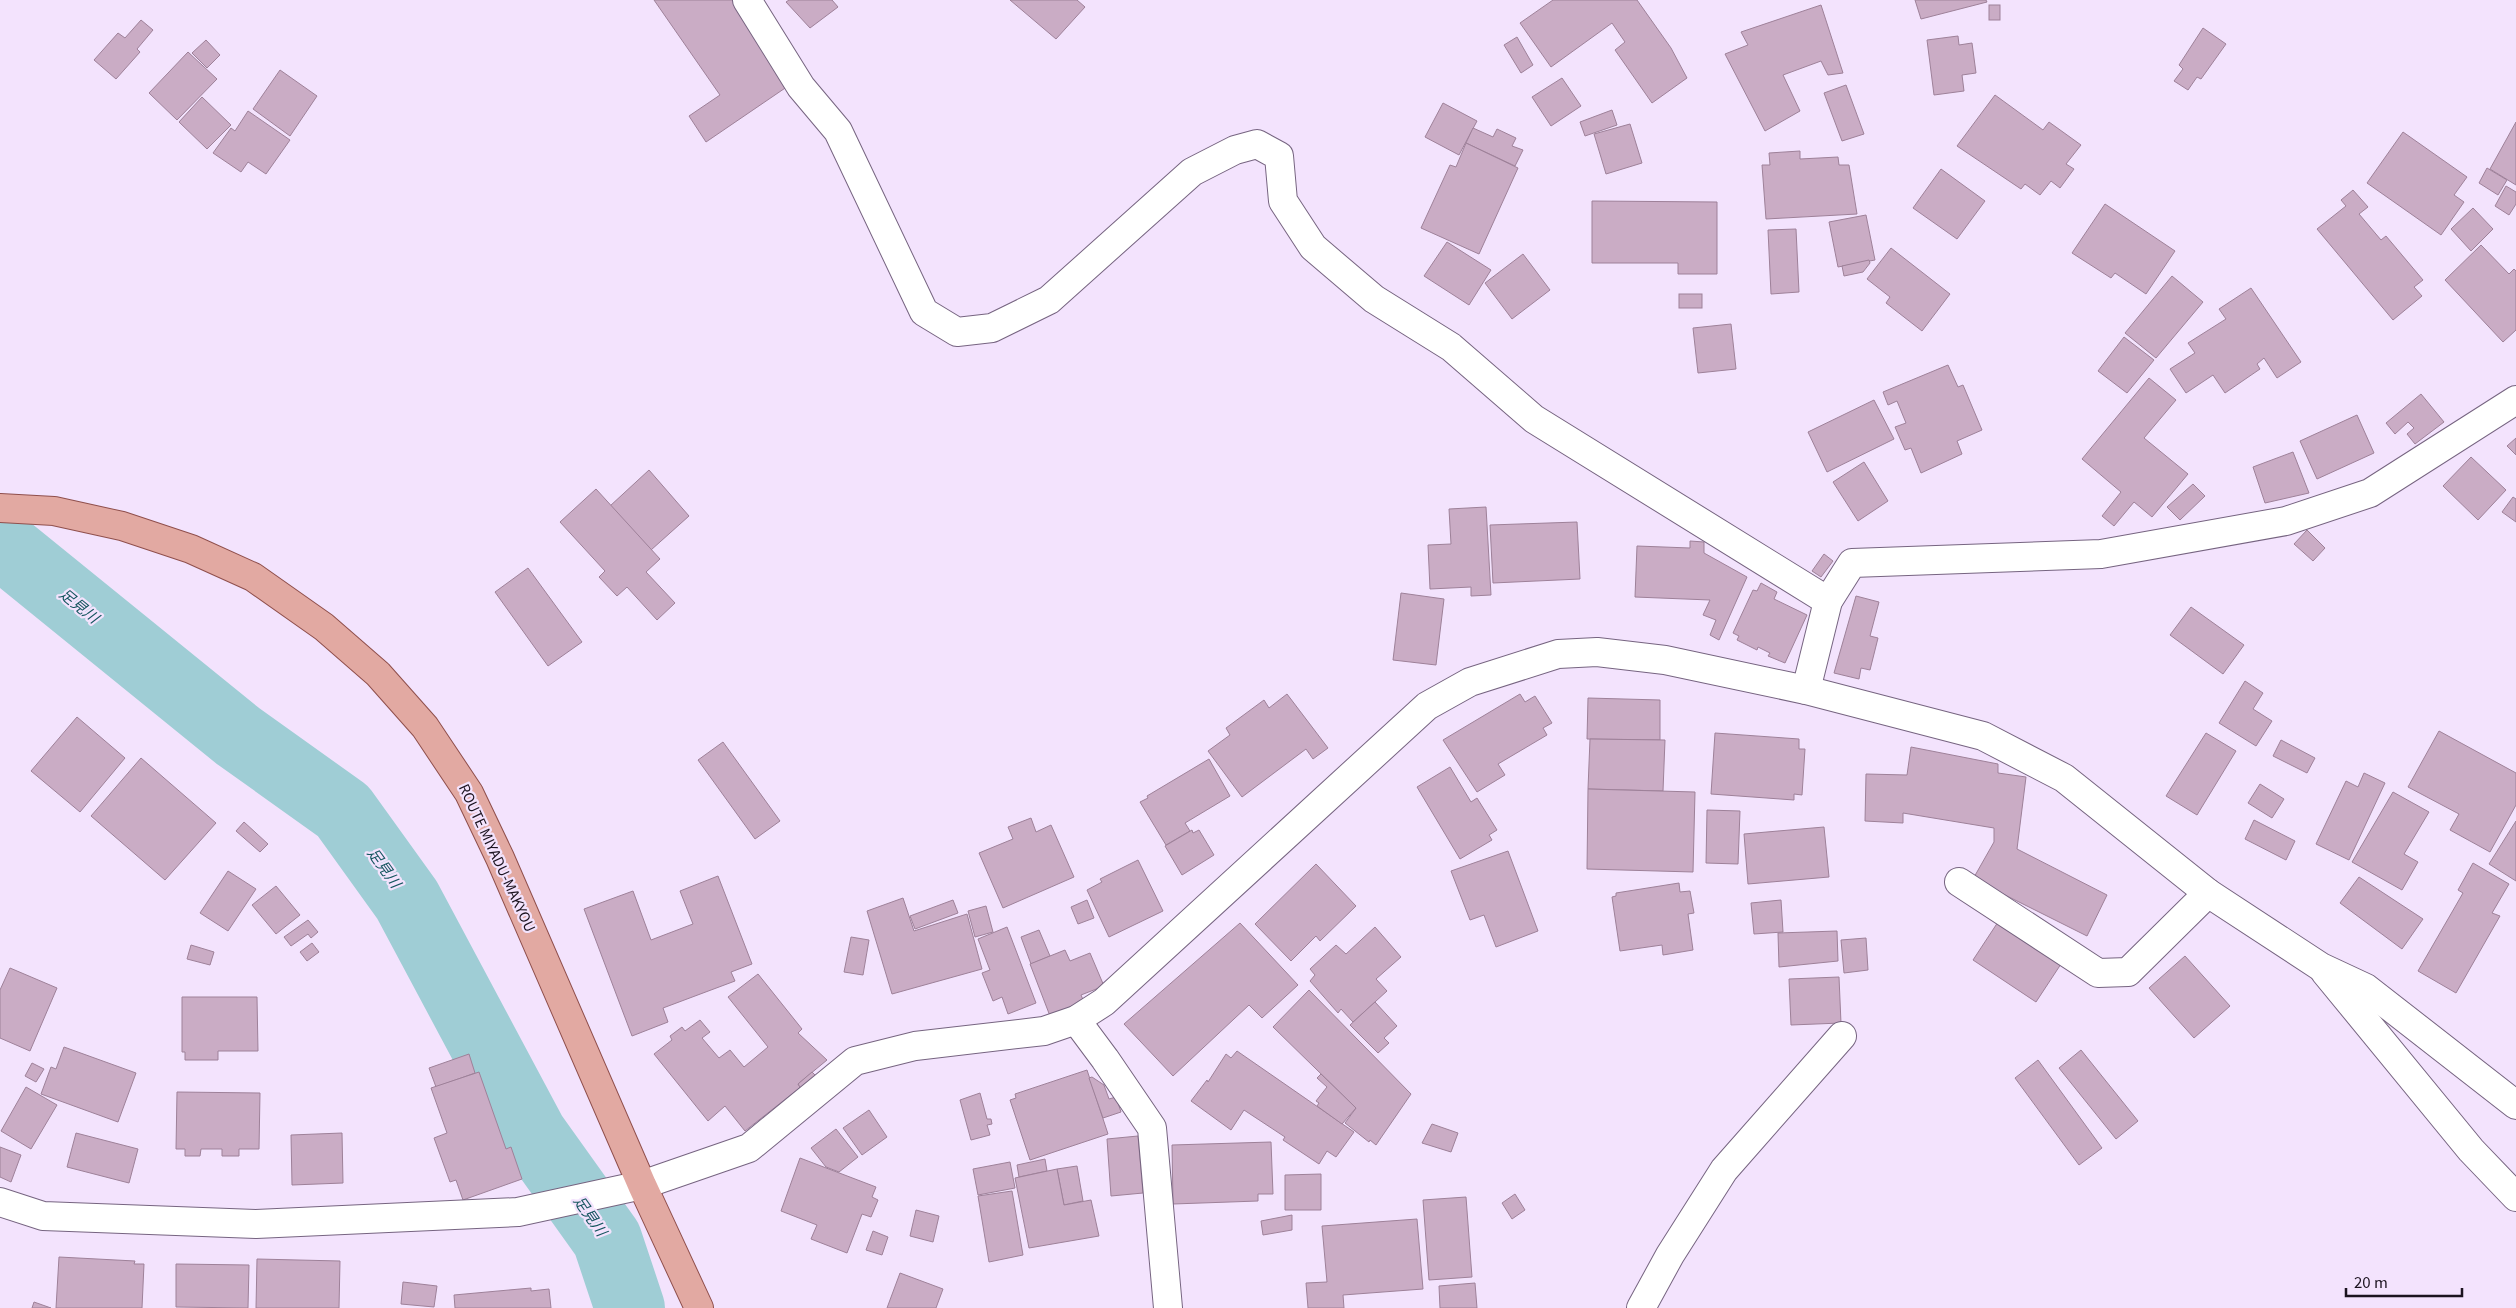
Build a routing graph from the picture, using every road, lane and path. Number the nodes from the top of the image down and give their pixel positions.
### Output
1 (747, 0) edge
2 (2516, 400) edge
3 (0, 508) edge
4 (1828, 600) junction
5 (1806, 690) junction
6 (1959, 882) dead end
7 (2208, 893) junction
8 (2321, 967) junction
9 (1076, 1020) junction
10 (1842, 1036) dead end
11 (2516, 1105) edge
12 (630, 1188) junction
13 (2516, 1197) edge
14 (0, 1202) edge
15 (699, 1308) edge
16 (1168, 1308) edge
17 (1640, 1308) edge

1 - 4 street
2 - 4 street
3 - 12 main road, ROUTE MIYADU-MAKYOU
4 - 5 street
5 - 7 street
5 - 9 street
6 - 7 street
7 - 8 street
8 - 11 street
8 - 13 street
9 - 12 street
9 - 16 street
10 - 17 street
12 - 14 street
12 - 15 main road, ROUTE MIYADU-MAKYOU

